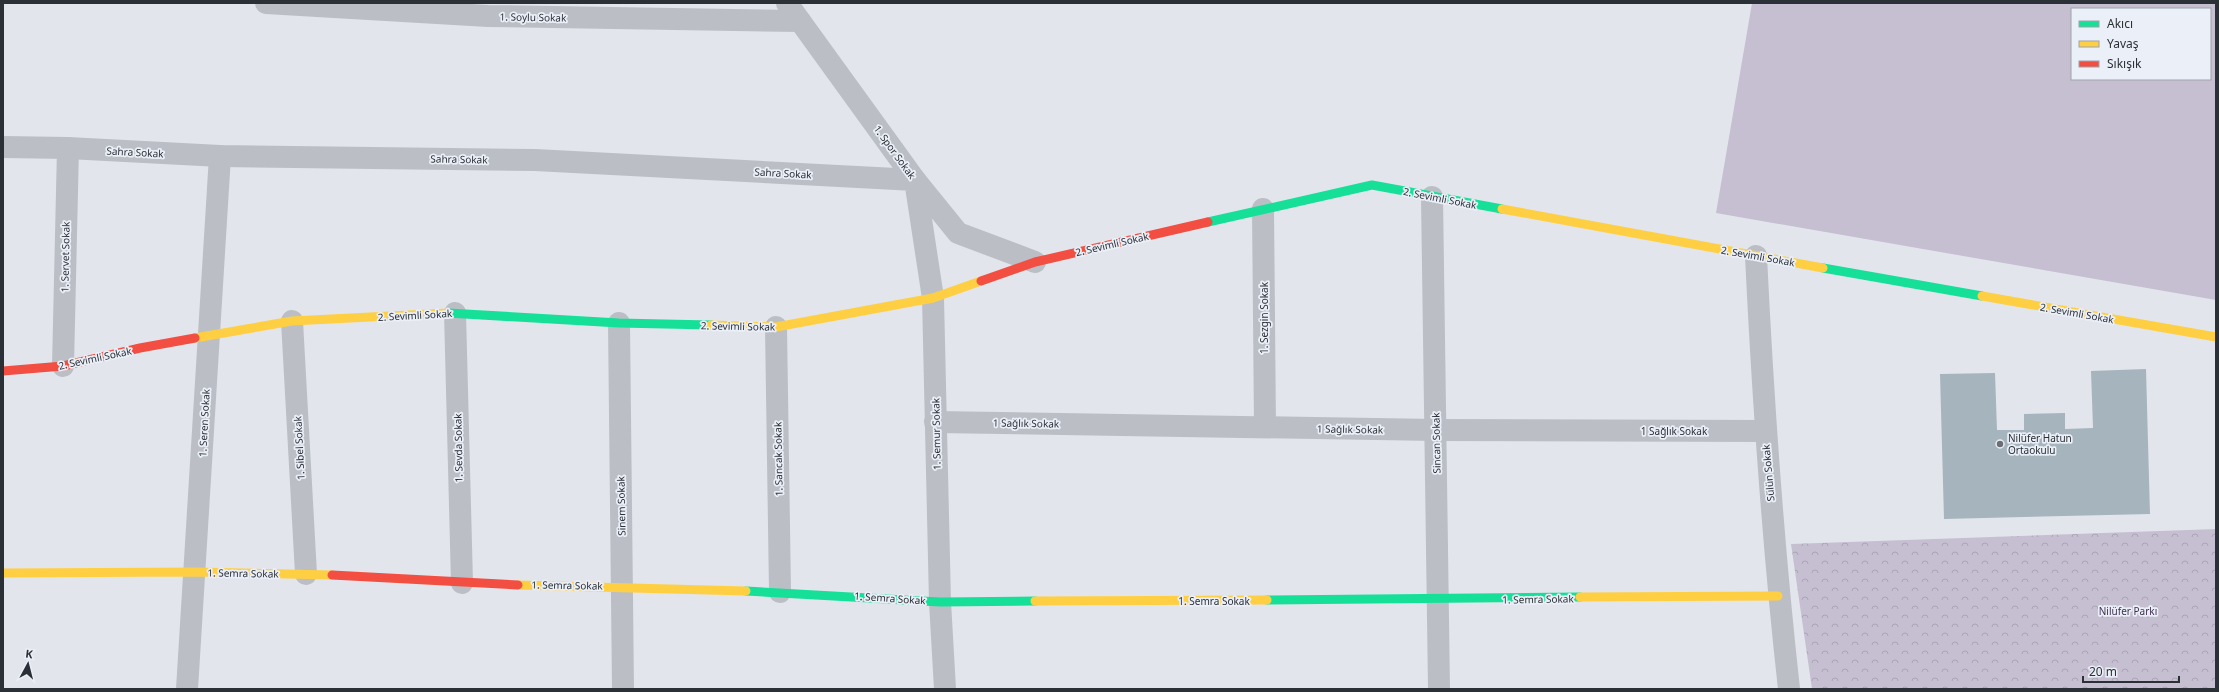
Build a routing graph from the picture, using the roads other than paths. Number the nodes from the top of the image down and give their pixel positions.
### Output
1 (266, 3) edge
2 (787, 3) edge
3 (325, 5) edge
4 (489, 10) edge
5 (800, 21) junction
6 (3, 147) edge
7 (68, 148) junction
8 (220, 156) junction
9 (915, 180) junction
10 (1432, 197) junction
11 (1263, 210) junction
12 (1756, 256) junction
13 (1035, 262) junction
14 (932, 298) junction
15 (455, 313) junction
16 (292, 321) junction
17 (619, 323) junction
18 (776, 327) junction
19 (209, 336) junction
20 (2216, 337) edge
21 (63, 366) junction
22 (3, 371) edge
23 (935, 422) junction
24 (1265, 427) junction
25 (1436, 430) junction
26 (1765, 431) junction
27 (195, 572) junction
28 (3, 573) edge
29 (306, 574) junction
30 (462, 582) junction
31 (621, 587) junction
32 (780, 592) junction
33 (1778, 596) junction
34 (1438, 600) junction
35 (940, 602) junction
36 (187, 689) edge
37 (622, 689) edge
38 (944, 689) edge
39 (1439, 689) edge
40 (1789, 689) edge

1 - 3 street, 1. Soylu Sokak
2 - 5 street, 1. Spor Sokak
3 - 4 street, 1. Soylu Sokak
4 - 5 street, 1. Soylu Sokak
5 - 9 street, 1. Spor Sokak
6 - 7 street, Sahra Sokak
7 - 8 street, Sahra Sokak
7 - 21 street, 1. Servet Sokak
8 - 9 street, Sahra Sokak
8 - 19 street, 1. Seren Sokak
9 - 13 street, 1. Spor Sokak
9 - 14 street, 1. Semur Sokak
10 - 11 street, 2. Sevimli Sokak
10 - 12 street, 2. Sevimli Sokak
10 - 25 street, Sincan Sokak
11 - 13 street, 2. Sevimli Sokak
11 - 24 street, 1. Sezgin Sokak
12 - 20 street, 2. Sevimli Sokak
12 - 26 street, Sülün Sokak
13 - 14 street, 2. Sevimli Sokak
14 - 18 street, 2. Sevimli Sokak
14 - 23 street, 1. Semur Sokak
15 - 16 street, 2. Sevimli Sokak
15 - 17 street, 2. Sevimli Sokak
15 - 30 street, 1. Sevda Sokak
16 - 19 street, 2. Sevimli Sokak
16 - 29 street, 1. Sibel Sokak
17 - 18 street, 2. Sevimli Sokak
17 - 31 street, Sinem Sokak
18 - 32 street, 1. Sancak Sokak
19 - 21 street, 2. Sevimli Sokak
19 - 27 street, 1. Seren Sokak
21 - 22 street, 2. Sevimli Sokak
23 - 24 street, 1 Sağlık Sokak
23 - 35 street, 1. Semur Sokak
24 - 25 street, 1 Sağlık Sokak
25 - 26 street, 1 Sağlık Sokak
25 - 34 street, Sincan Sokak
26 - 33 street, Sülün Sokak
27 - 28 street, 1. Semra Sokak
27 - 29 street, 1. Semra Sokak
27 - 36 street, 1. Seren Sokak
29 - 30 street, 1. Semra Sokak
30 - 31 street, 1. Semra Sokak
31 - 32 street, 1. Semra Sokak
31 - 37 street, Sinem Sokak
32 - 35 street, 1. Semra Sokak
33 - 34 street, 1. Semra Sokak
33 - 40 street, Sülün Sokak
34 - 35 street, 1. Semra Sokak
34 - 39 street, Sincan Sokak
35 - 38 street, 1. Semur Sokak

